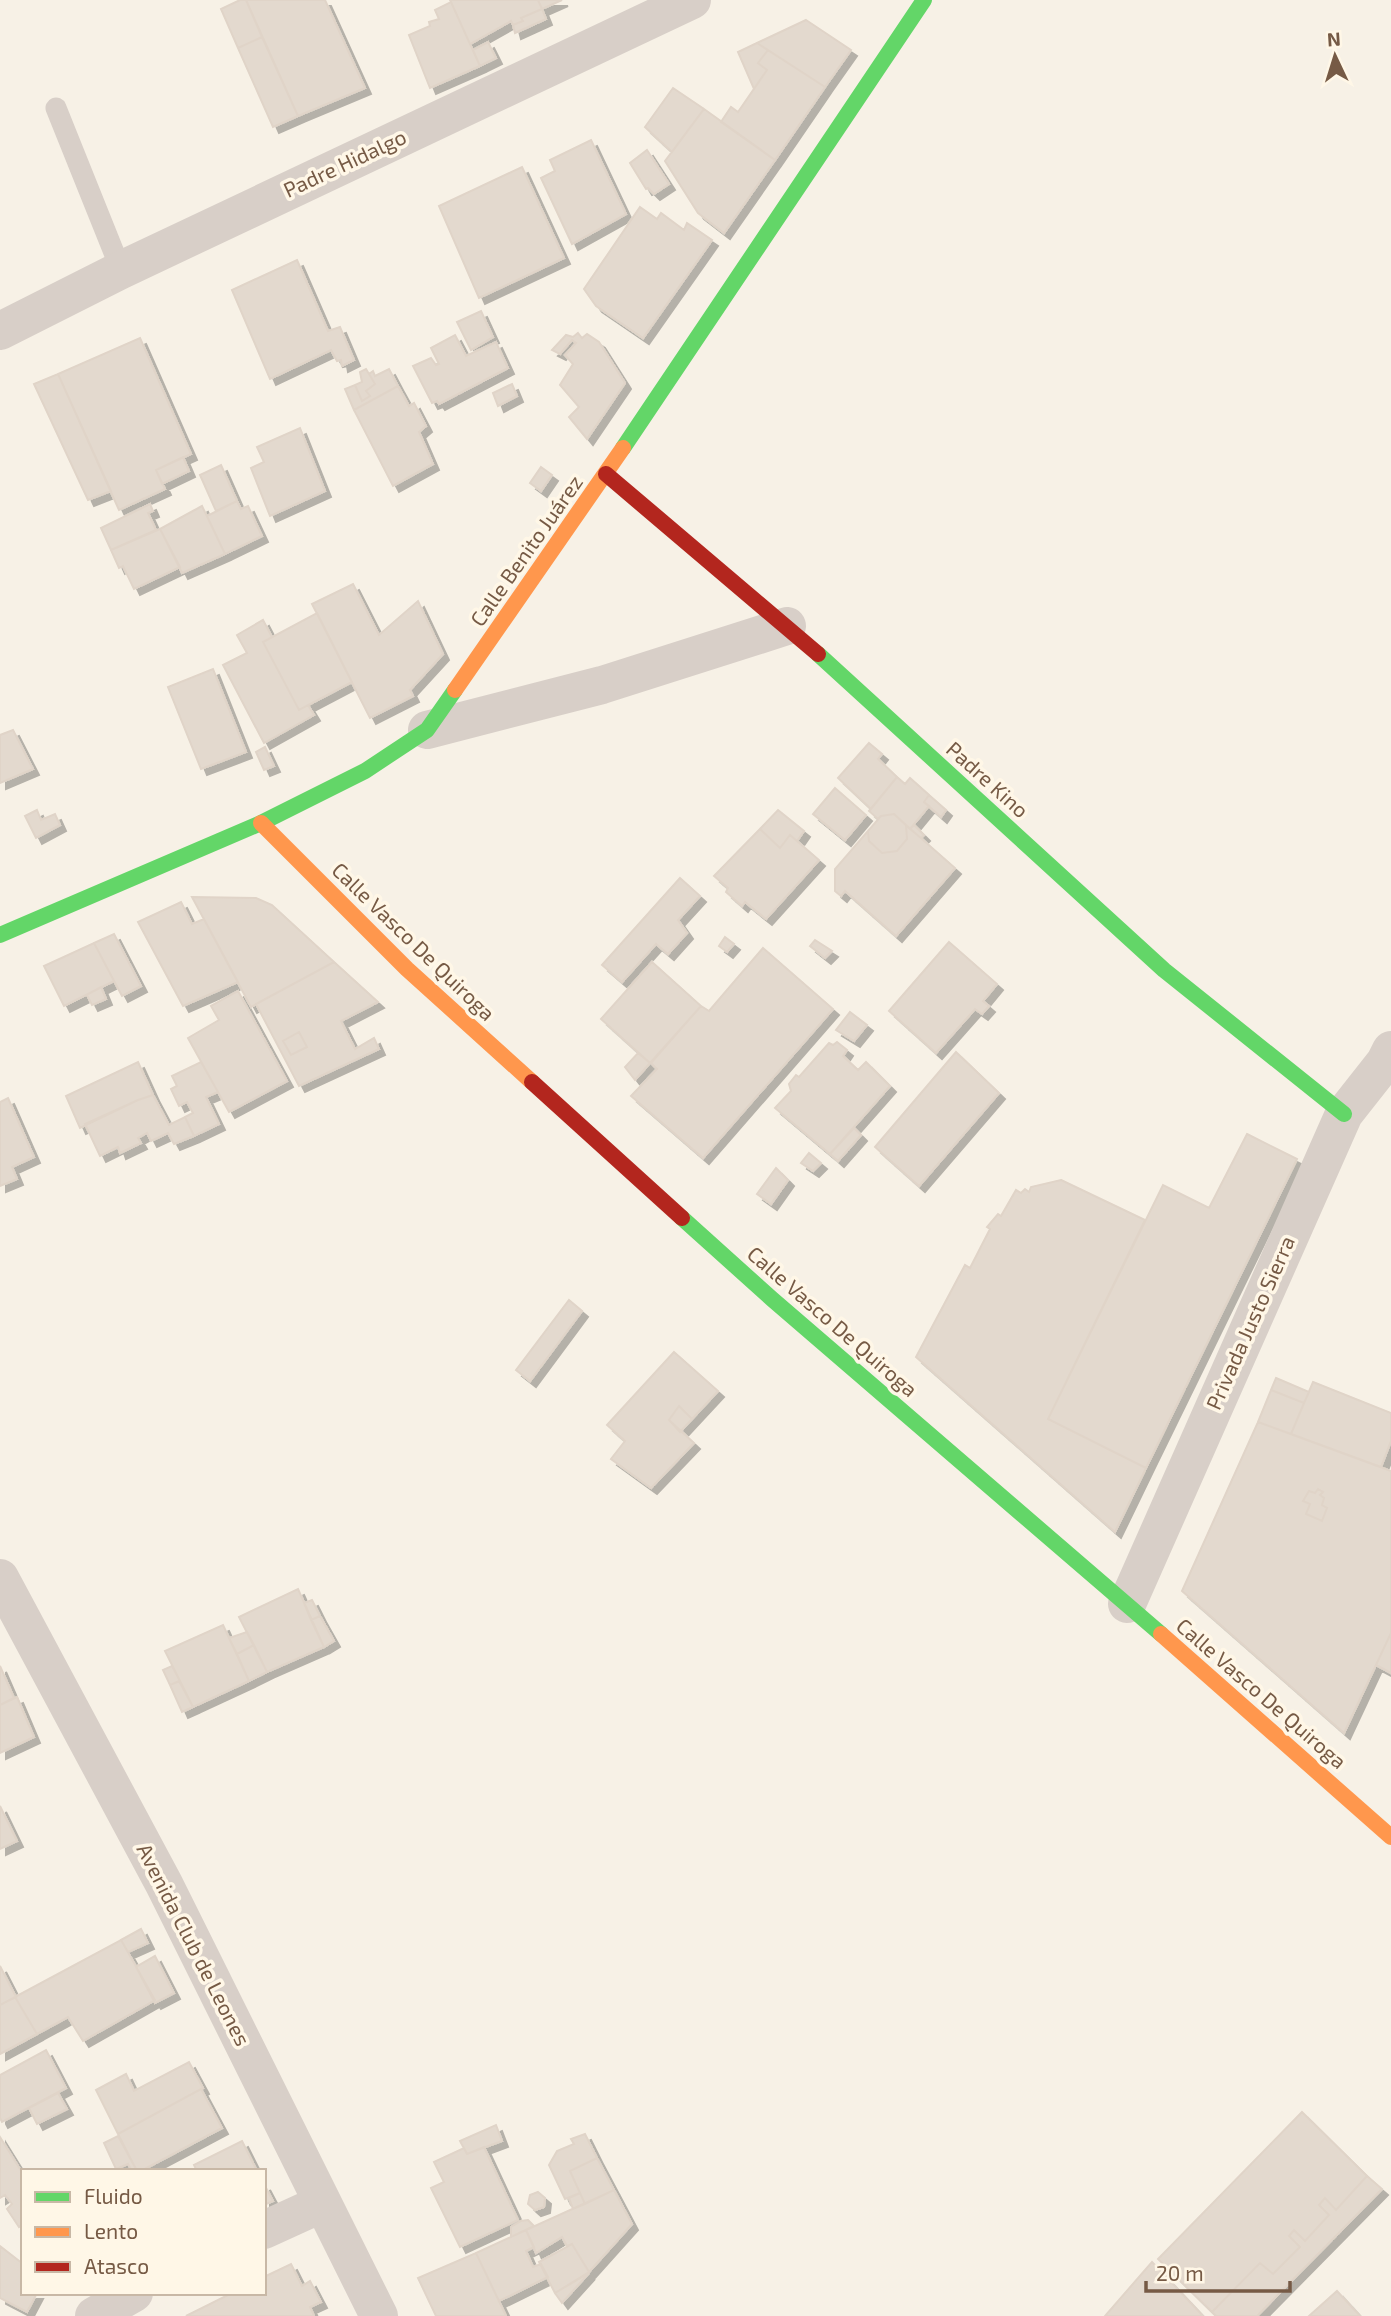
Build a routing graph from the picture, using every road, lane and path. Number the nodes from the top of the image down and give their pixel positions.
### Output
1 (692, 0) edge
2 (924, 0) edge
3 (56, 108) dead end
4 (121, 270) junction
5 (0, 331) edge
6 (606, 474) junction
7 (787, 626) junction
8 (427, 730) junction
9 (261, 823) junction
10 (0, 935) edge
11 (1391, 1050) edge
12 (1344, 1114) junction
13 (0, 1578) edge
14 (1127, 1604) junction
15 (1391, 1837) edge
16 (321, 2204) junction
17 (266, 2229) edge
18 (131, 2295) edge
19 (94, 2316) edge
20 (379, 2316) edge

1 - 4 street, Padre Hidalgo
2 - 6 street, Calle Benito Juárez
3 - 4 lane
4 - 5 street, Padre Hidalgo
6 - 7 street, Padre Kino
6 - 8 street, Calle Benito Juárez
7 - 8 street
7 - 12 street, Padre Kino
8 - 9 street, Calle Benito Juárez
9 - 10 street, Calle Benito Juárez
9 - 14 street, Calle Vasco De Quiroga
11 - 12 street, Privada Justo Sierra
12 - 14 street, Privada Justo Sierra
13 - 16 street, Avenida Club de Leones
14 - 15 street, Calle Vasco De Quiroga
16 - 17 street
16 - 20 street, Avenida Club de Leones
18 - 19 street

